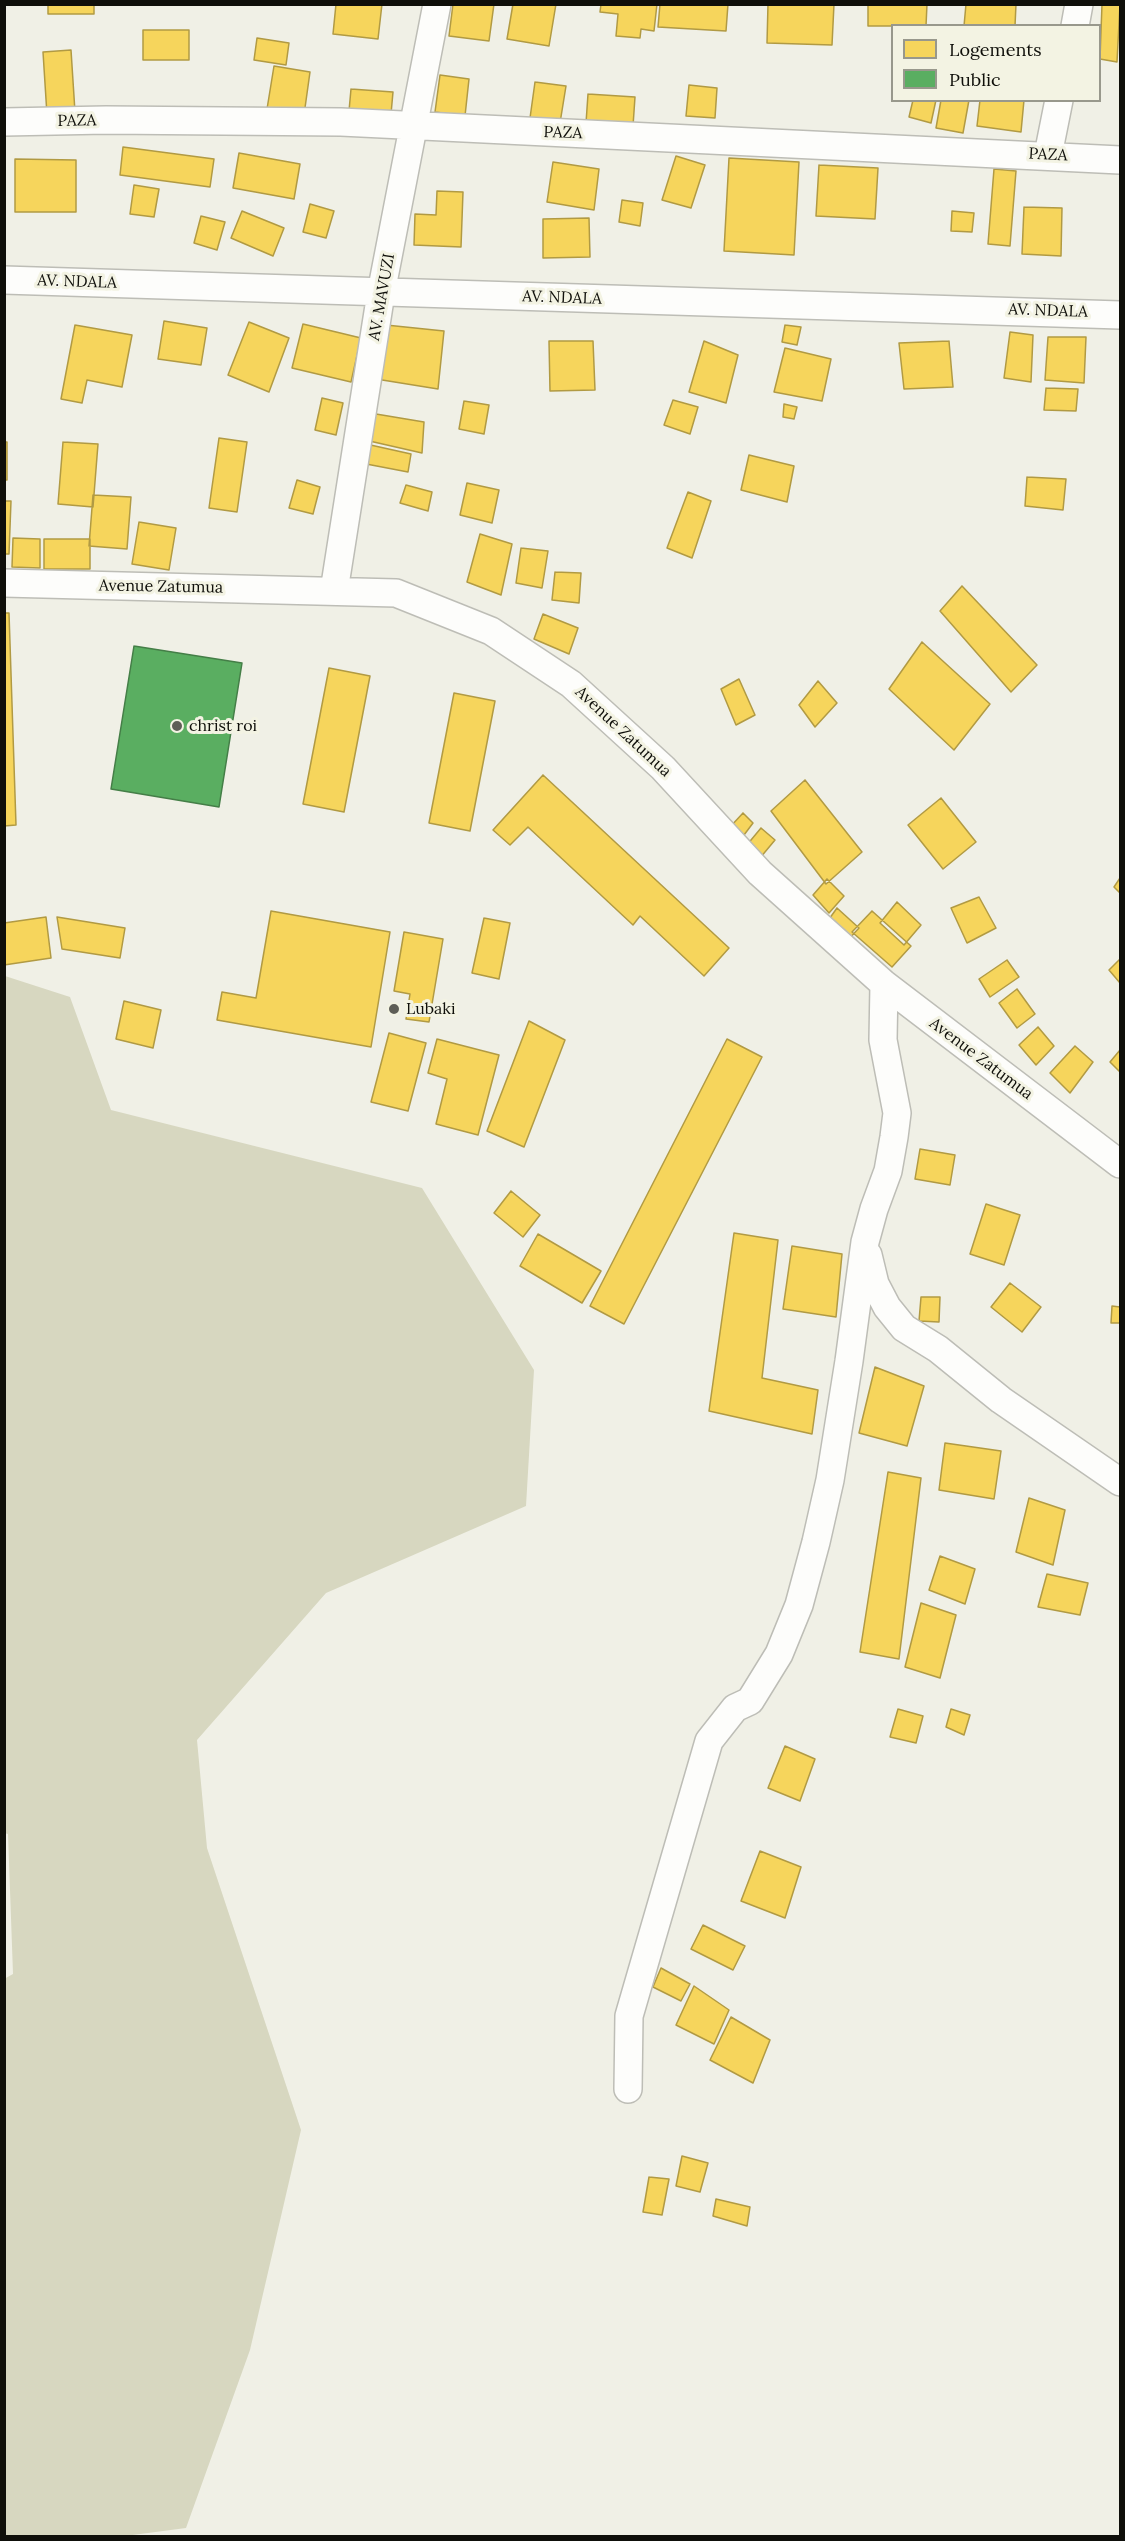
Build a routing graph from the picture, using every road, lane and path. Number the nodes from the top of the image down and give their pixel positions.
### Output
1 (437, 4) edge
2 (1079, 4) edge
3 (1075, 24) edge
4 (1059, 102) edge
5 (4, 122) edge
6 (414, 127) junction
7 (1048, 155) junction
8 (1120, 160) edge
9 (4, 280) edge
10 (381, 293) junction
11 (1120, 315) edge
12 (4, 583) edge
13 (334, 591) junction
14 (884, 984) junction
15 (1120, 1164) edge
16 (865, 1242) junction
17 (1120, 1482) edge
18 (628, 2089) dead end

1 - 6 street, AV. MAVUZI
2 - 3 street
4 - 7 street
5 - 6 street, PAZA
6 - 7 street, PAZA
6 - 10 street, AV. MAVUZI
7 - 8 street, PAZA
9 - 10 street, AV. NDALA
10 - 11 street, AV. NDALA
10 - 13 street, AV. MAVUZI
12 - 13 street, Avenue Zatumua
13 - 14 street, Avenue Zatumua
14 - 15 street, Avenue Zatumua
14 - 16 street
16 - 17 street
16 - 18 street

